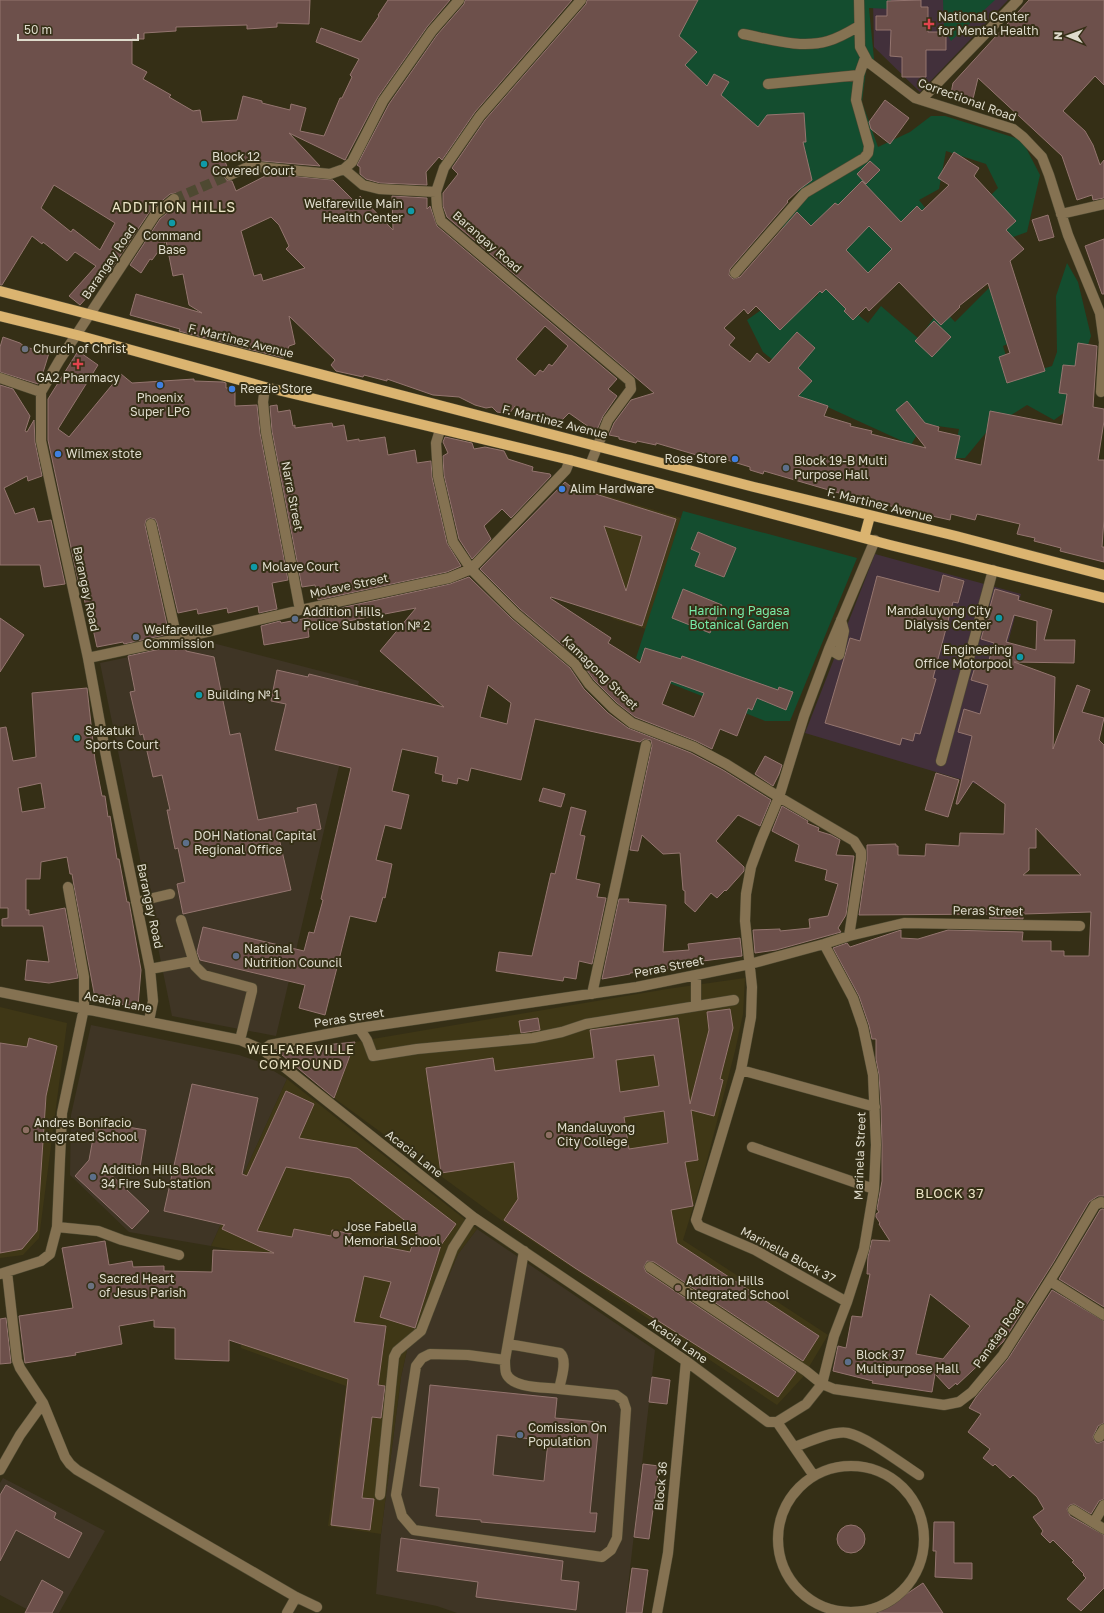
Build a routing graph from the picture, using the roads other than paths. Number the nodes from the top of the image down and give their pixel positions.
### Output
1 (459, 0) edge
2 (581, 0) edge
3 (859, 0) edge
4 (1018, 0) edge
5 (859, 26) junction
6 (743, 34) dead end
7 (865, 58) junction
8 (859, 75) junction
9 (768, 84) dead end
10 (920, 100) junction
11 (344, 169) junction
12 (230, 175) tunnel mouth
13 (436, 192) junction
14 (174, 199) tunnel mouth
15 (1104, 204) edge
16 (1061, 214) junction
17 (735, 274) dead end
18 (0, 291) edge
19 (89, 315) junction
20 (0, 316) edge
21 (77, 335) junction
22 (0, 378) edge
23 (265, 387) junction
24 (41, 392) junction
25 (1101, 392) dead end
26 (440, 430) junction
27 (598, 446) junction
28 (570, 460) junction
29 (590, 465) junction
30 (870, 516) junction
31 (151, 524) dead end
32 (864, 538) junction
33 (875, 540) junction
34 (470, 570) junction
35 (993, 570) junction
36 (1104, 575) edge
37 (1104, 598) edge
38 (300, 610) junction
39 (177, 639) junction
40 (88, 658) junction
41 (646, 745) dead end
42 (941, 761) dead end
43 (780, 797) junction
44 (68, 887) dead end
45 (170, 894) dead end
46 (136, 902) junction
47 (181, 920) dead end
48 (1080, 926) dead end
49 (849, 936) junction
50 (824, 944) junction
51 (193, 961) junction
52 (750, 964) junction
53 (150, 969) junction
54 (696, 975) junction
55 (0, 992) edge
56 (592, 994) junction
57 (734, 1000) dead end
58 (696, 1006) junction
59 (84, 1008) junction
60 (149, 1021) junction
61 (359, 1028) junction
62 (240, 1040) junction
63 (263, 1050) junction
64 (741, 1070) junction
65 (875, 1107) junction
66 (752, 1147) dead end
67 (874, 1189) junction
68 (1104, 1203) edge
69 (473, 1217) junction
70 (57, 1227) junction
71 (524, 1251) junction
72 (180, 1255) dead end
73 (650, 1267) dead end
74 (4, 1273) edge
75 (1050, 1281) junction
76 (847, 1302) junction
77 (1104, 1315) edge
78 (508, 1344) junction
79 (505, 1360) junction
80 (686, 1361) junction
81 (822, 1384) junction
82 (559, 1388) junction
83 (43, 1403) junction
84 (777, 1422) junction
85 (795, 1447) junction
86 (0, 1470) edge
87 (919, 1475) dead end
88 (814, 1476) junction
89 (380, 1495) dead end
90 (1104, 1505) edge
91 (1073, 1510) dead end
92 (1094, 1522) junction
93 (1104, 1529) edge
94 (296, 1597) junction
95 (317, 1607) dead end
96 (287, 1613) edge
97 (657, 1613) edge

1 - 11 street
2 - 13 street, Barangay Road
3 - 5 street
4 - 10 street
5 - 6 street
5 - 7 street
7 - 8 street
7 - 10 street, Correctional Road
8 - 9 street
8 - 17 street
10 - 16 street, Correctional Road
11 - 12 street
11 - 13 street
13 - 27 street, Barangay Road
14 - 19 street, Barangay Road
15 - 16 street
16 - 25 street, Correctional Road
18 - 19 main road, F. Martinez Avenue
19 - 21 street, Barangay Road
19 - 27 main road, F. Martinez Avenue
20 - 21 main road
21 - 23 main road
21 - 24 street, Barangay Road
22 - 24 street
23 - 26 main road
23 - 38 street, Narra Street
24 - 40 street, Barangay Road
26 - 28 main road
26 - 34 street, Kamagong Street
27 - 29 street, Barangay Road
27 - 30 main road, F. Martinez Avenue
28 - 29 main road
28 - 34 street, Molave Street
29 - 32 main road
30 - 32 main road
30 - 36 main road, F. Martinez Avenue
31 - 39 street
32 - 33 main road
33 - 35 main road
33 - 43 street
34 - 38 street, Molave Street
34 - 43 street, Kamagong Street
35 - 37 main road
35 - 42 street
38 - 39 street, Molave Street
39 - 40 street, Molave Street
40 - 46 street, Barangay Road
41 - 56 street
43 - 49 street, Kamagong Street
43 - 52 street
44 - 59 street
45 - 46 street
46 - 53 street, Barangay Road
47 - 51 street
48 - 49 street, Peras Street
49 - 50 street, Peras Street
50 - 52 street, Peras Street
50 - 65 street, Marinela Street
51 - 53 street
51 - 62 street
52 - 54 street, Peras Street
52 - 64 street
53 - 60 street, Barangay Road
54 - 56 street, Peras Street
54 - 58 street
55 - 59 street, Acacia Lane
56 - 61 street, Peras Street
57 - 58 street
58 - 61 street
59 - 60 street, Acacia Lane
59 - 70 street
60 - 62 street, Acacia Lane
61 - 63 street, Peras Street
62 - 63 street, Acacia Lane
63 - 69 street, Acacia Lane
64 - 65 street
64 - 76 street, Marinella Block 37
65 - 67 street, Marinela Street
66 - 67 street
67 - 76 street, Marinela Street
68 - 75 street, Panatag Road
69 - 71 street, Acacia Lane
69 - 89 street
70 - 72 street
70 - 74 street
71 - 78 street
71 - 80 street, Acacia Lane
73 - 81 street
74 - 83 street
75 - 77 street
75 - 81 street, Panatag Road
76 - 81 street, Marinela Street
78 - 79 street
78 - 82 street
79 - 82 street
79 - 82 street
80 - 84 street, Acacia Lane
80 - 97 street, Block 36
81 - 84 street, Marinela Street
83 - 86 street
83 - 94 street
84 - 85 street
85 - 87 street
85 - 88 street
88 - 88 street
90 - 92 street
91 - 92 street
92 - 93 street
94 - 95 street
94 - 96 street

